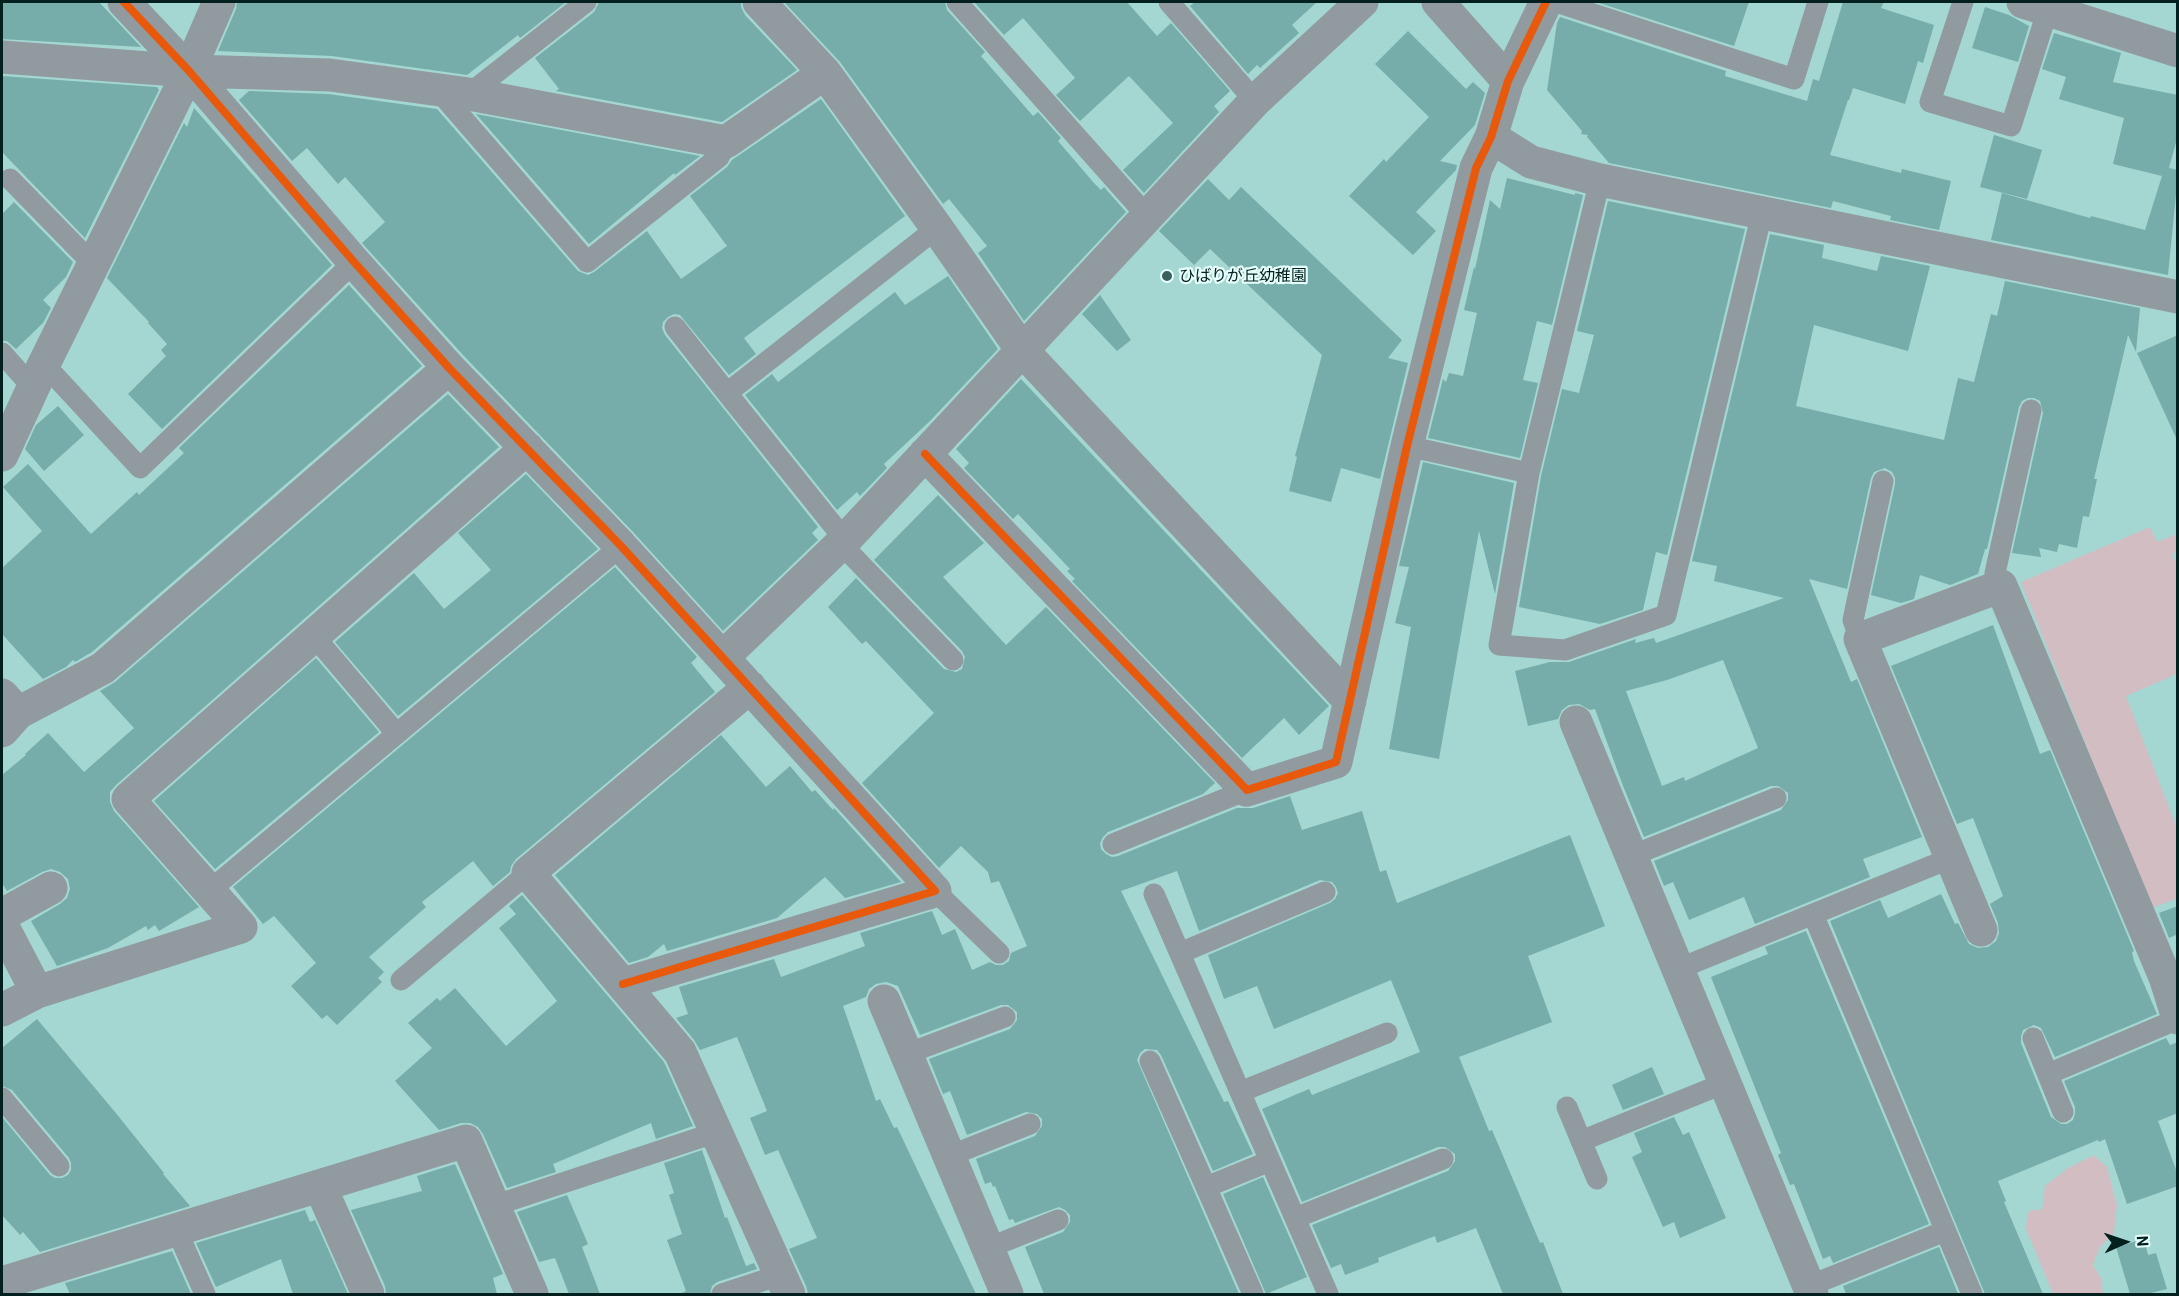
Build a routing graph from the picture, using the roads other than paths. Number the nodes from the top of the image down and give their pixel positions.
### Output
1 (124, 2) edge
2 (219, 2) edge
3 (586, 2) edge
4 (759, 2) edge
5 (957, 2) edge
6 (1169, 2) edge
7 (1362, 2) edge
8 (1438, 2) edge
9 (1546, 2) edge
10 (1556, 2) edge
11 (1818, 2) edge
12 (1963, 2) edge
13 (2035, 5) edge
14 (2178, 51) edge
15 (2, 57) edge
16 (189, 71) junction
17 (825, 73) junction
18 (1508, 81) junction
19 (453, 92) junction
20 (1256, 101) junction
21 (1491, 137) junction
22 (726, 142) junction
23 (10, 179) dead end
24 (1600, 180) junction
25 (1762, 213) junction
26 (1148, 217) junction
27 (937, 228) junction
28 (354, 262) junction
29 (93, 264) junction
30 (2178, 297) edge
31 (675, 327) dead end
32 (1022, 350) junction
33 (2, 353) edge
34 (449, 368) junction
35 (39, 376) junction
36 (727, 393) junction
37 (2031, 410) dead end
38 (1407, 446) junction
39 (527, 448) junction
40 (925, 454) junction
41 (2, 455) edge
42 (1529, 473) junction
43 (1883, 481) dead end
44 (843, 542) junction
45 (621, 546) junction
46 (2001, 586) junction
47 (314, 636) junction
48 (1860, 639) junction
49 (723, 657) junction
50 (953, 660) dead end
51 (750, 687) junction
52 (1350, 701) junction
53 (7, 713) edge
54 (1576, 722) dead end
55 (396, 733) junction
56 (1246, 790) junction
57 (1776, 798) dead end
58 (1113, 844) dead end
59 (1631, 856) junction
60 (1951, 858) junction
61 (528, 873) junction
62 (51, 888) dead end
63 (209, 891) junction
64 (934, 891) junction
65 (1325, 892) dead end
66 (1154, 894) dead end
67 (1813, 914) junction
68 (2, 915) edge
69 (2, 925) edge
70 (1981, 930) dead end
71 (999, 953) dead end
72 (1180, 953) junction
73 (1678, 969) junction
74 (2171, 974) edge
75 (401, 980) dead end
76 (623, 984) junction
77 (37, 992) junction
78 (884, 1001) dead end
79 (2, 1010) edge
80 (1005, 1017) dead end
81 (2178, 1018) edge
82 (1388, 1033) dead end
83 (2033, 1038) dead end
84 (906, 1054) junction
85 (1150, 1061) dead end
86 (2048, 1074) junction
87 (1725, 1083) junction
88 (1240, 1092) junction
89 (2, 1098) edge
90 (1567, 1107) dead end
91 (2063, 1112) dead end
92 (1030, 1124) dead end
93 (717, 1132) junction
94 (1581, 1141) junction
95 (949, 1156) junction
96 (1443, 1159) dead end
97 (1270, 1161) junction
98 (59, 1166) dead end
99 (1597, 1179) dead end
100 (320, 1186) junction
101 (1206, 1187) junction
102 (493, 1206) junction
103 (1295, 1218) junction
104 (1058, 1220) dead end
105 (177, 1231) junction
106 (1945, 1231) junction
107 (988, 1248) junction
108 (2, 1281) edge
109 (41, 1284) edge
110 (784, 1285) edge
111 (1810, 1290) edge
112 (205, 1294) edge
113 (368, 1294) edge
114 (532, 1294) edge
115 (722, 1294) edge
116 (1007, 1294) edge
117 (1253, 1294) edge
118 (1328, 1294) edge
119 (1972, 1294) edge

1 - 16 street
2 - 16 street
3 - 19 lane
4 - 17 street
5 - 26 lane
6 - 20 lane
7 - 20 street
8 - 18 street
9 - 18 street
10 - 11 lane
12 - 13 lane
13 - 14 street
15 - 16 street
16 - 19 street
16 - 28 street
16 - 29 street
17 - 22 street
17 - 27 street
18 - 21 street
19 - 22 street
19 - 22 lane
20 - 26 street
21 - 24 street
21 - 38 street
23 - 29 lane
24 - 25 street
24 - 42 lane
25 - 30 street
25 - 42 lane
26 - 32 street
27 - 32 street
27 - 36 lane
28 - 34 street
28 - 35 lane
29 - 35 street
31 - 36 lane
32 - 40 street
32 - 52 street
33 - 35 lane
34 - 39 street
34 - 53 street
35 - 41 street
36 - 44 lane
37 - 46 lane
38 - 42 lane
38 - 52 street
39 - 45 street
39 - 47 street
40 - 44 street
40 - 56 street
43 - 48 lane
44 - 49 street
44 - 50 lane
45 - 49 street
45 - 55 lane
46 - 48 street
46 - 74 street
47 - 55 lane
47 - 63 street
48 - 60 street
49 - 51 street
51 - 61 street
51 - 64 street
52 - 56 street
54 - 59 street
55 - 63 lane
56 - 58 lane
57 - 59 lane
59 - 73 street
60 - 67 lane
60 - 70 street
61 - 75 lane
61 - 76 street
62 - 68 street
63 - 77 street
64 - 71 lane
64 - 76 street
65 - 72 lane
66 - 72 lane
67 - 73 lane
67 - 106 lane
69 - 77 street
72 - 88 lane
73 - 87 street
74 - 81 street
76 - 93 street
77 - 79 street
78 - 84 street
80 - 84 lane
81 - 86 lane
82 - 88 lane
83 - 86 lane
84 - 95 street
85 - 101 lane
86 - 91 lane
87 - 94 lane
87 - 111 street
88 - 97 lane
89 - 98 lane
90 - 94 lane
92 - 95 lane
93 - 102 lane
93 - 110 street
94 - 99 lane
95 - 107 street
96 - 103 lane
97 - 101 lane
97 - 103 lane
100 - 102 street
100 - 105 street
100 - 113 street
101 - 117 lane
102 - 114 street
103 - 118 lane
104 - 107 lane
105 - 109 street
105 - 112 lane
106 - 111 lane
106 - 119 lane
107 - 116 street
108 - 109 street
110 - 115 lane

